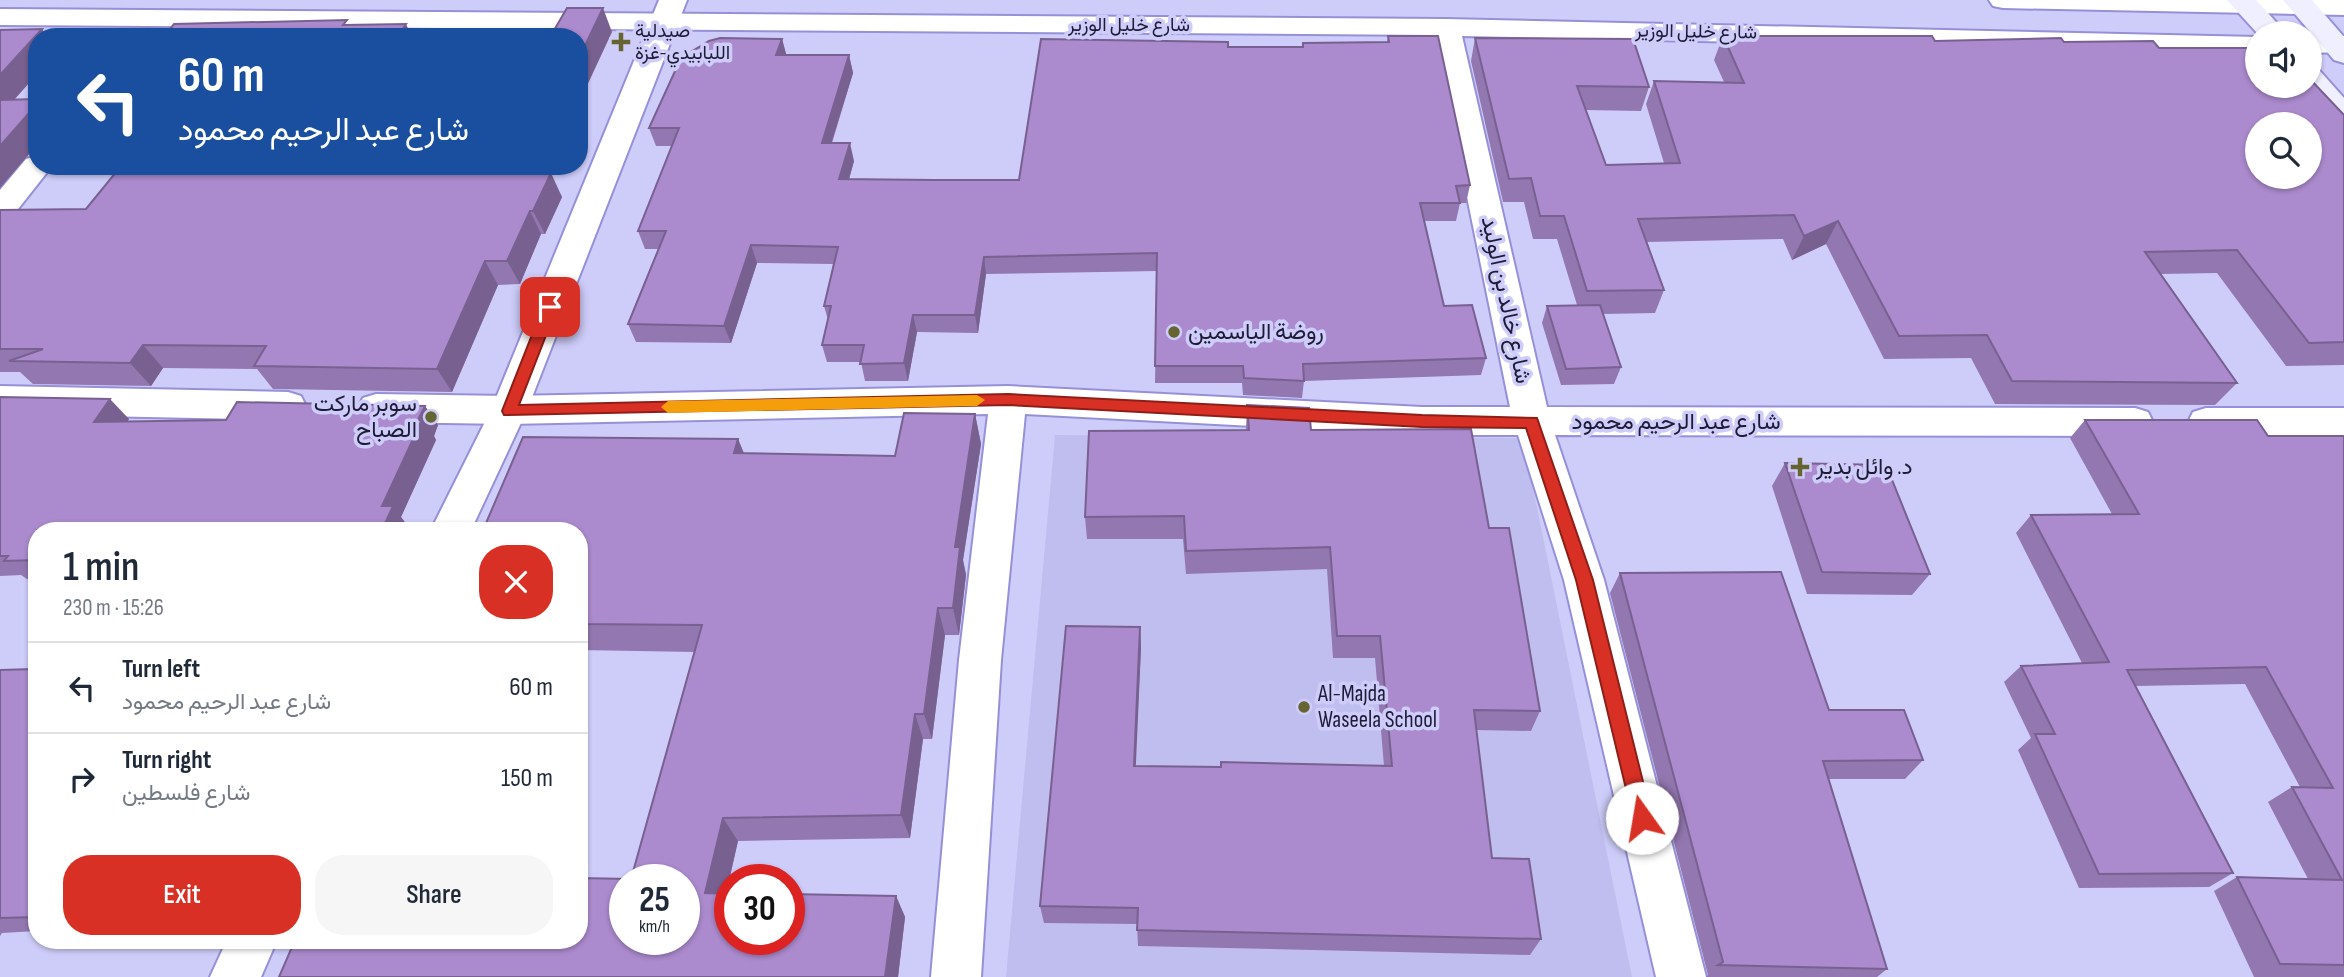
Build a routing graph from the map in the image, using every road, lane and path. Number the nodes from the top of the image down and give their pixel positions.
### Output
1 (2003, 0) edge
2 (2244, 3) edge
3 (2300, 3) edge
4 (2344, 7) edge
5 (668, 11) edge
6 (0, 17) edge
7 (2261, 21) edge
8 (1446, 27) junction
9 (151, 28) edge
10 (2245, 45) edge
11 (2333, 47) edge
12 (2322, 91) edge
13 (2344, 117) edge
14 (30, 175) edge
15 (0, 211) edge
16 (0, 400) edge
17 (1008, 400) junction
18 (509, 411) junction
19 (1532, 422) junction
20 (2344, 422) edge
21 (456, 522) edge
22 (249, 949) edge
23 (235, 977) edge
24 (956, 977) edge
25 (1681, 977) edge

1 - 2 street
2 - 3 street
2 - 7 main road
3 - 4 street
3 - 11 main road
5 - 8 street, شارع خليل الوزير
5 - 9 street, شارع خليل الوزير
5 - 18 street
6 - 9 street, شارع خليل الوزير
8 - 10 street, شارع خليل الوزير
8 - 19 street, شارع خالد بن الوليد
12 - 13 main road
14 - 15 street
16 - 18 street, شارع عبد الرحيم محمود
17 - 18 street, شارع عبد الرحيم محمود
17 - 19 street, شارع عبد الرحيم محمود
17 - 24 street
18 - 21 street
19 - 20 street, شارع عبد الرحيم محمود
19 - 25 street, شارع خالد بن الوليد
22 - 23 street

